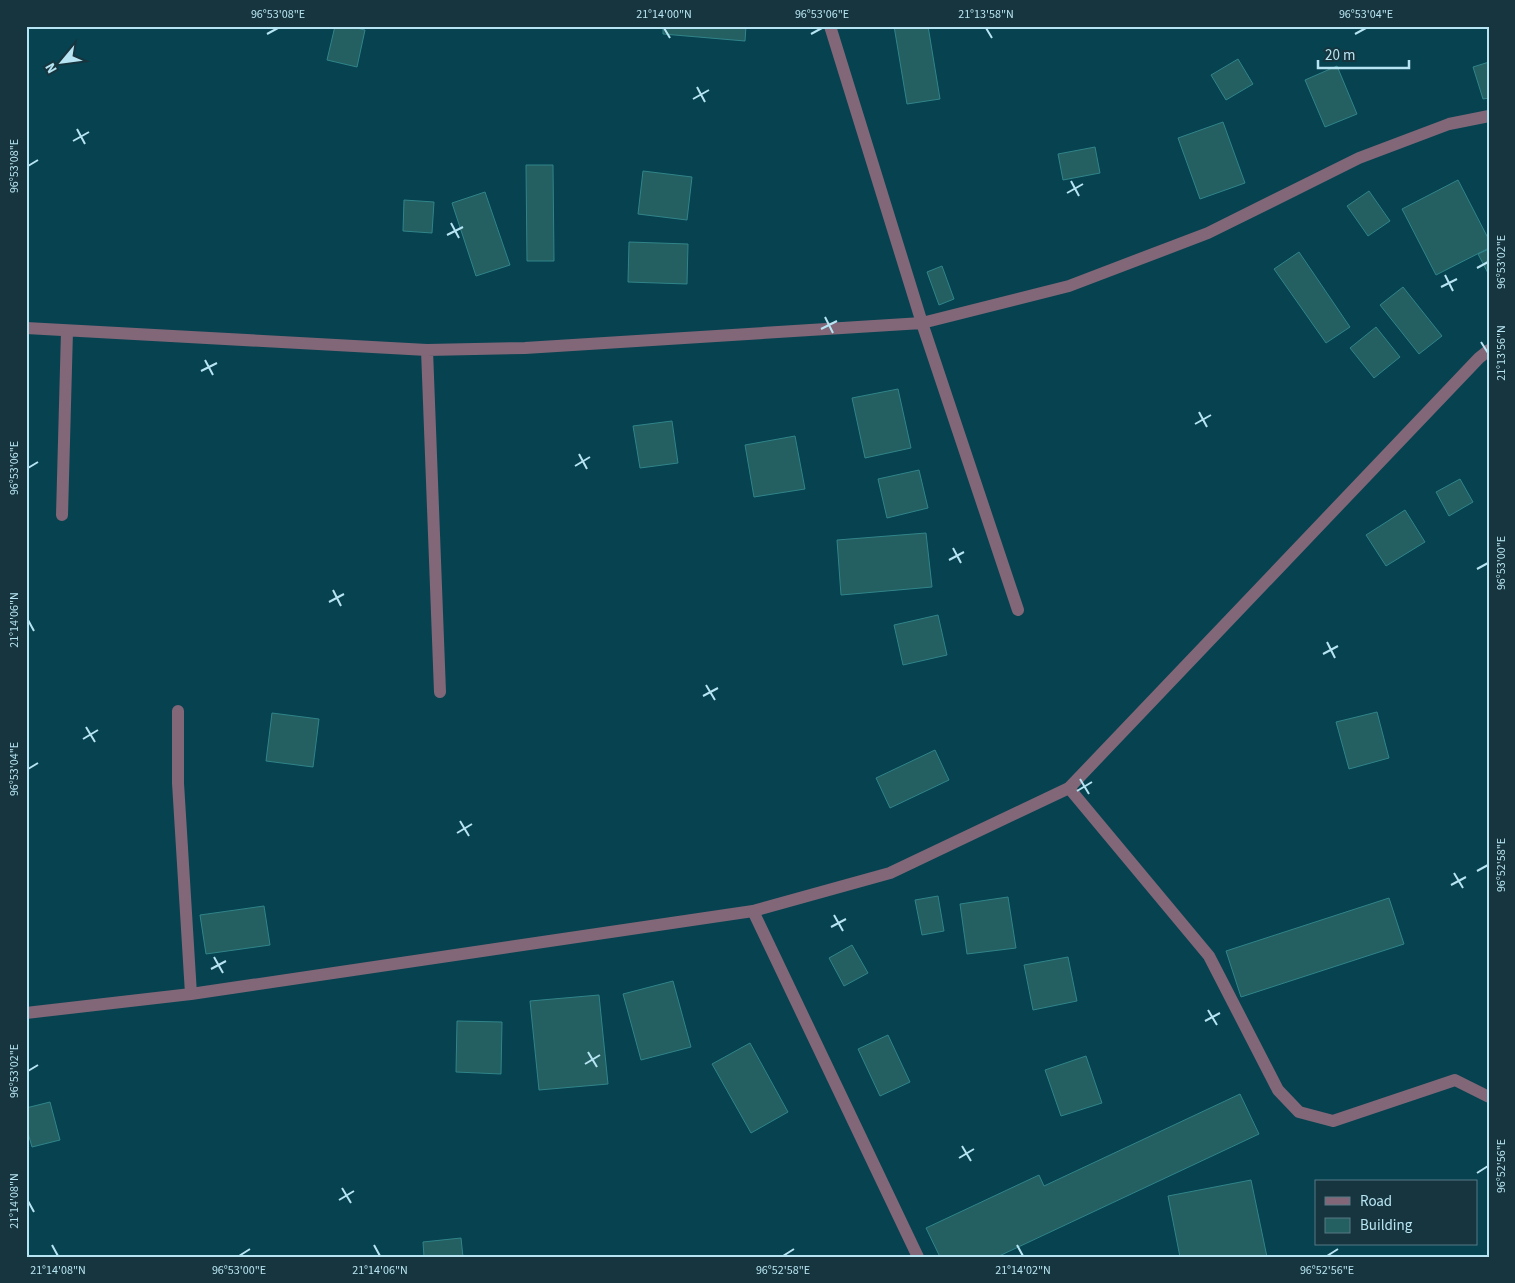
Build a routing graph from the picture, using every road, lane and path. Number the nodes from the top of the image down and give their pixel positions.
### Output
1 (830, 26) edge
2 (1489, 116) edge
3 (922, 322) junction
4 (26, 328) edge
5 (67, 331) junction
6 (427, 350) junction
7 (1489, 350) edge
8 (62, 514) dead end
9 (1018, 610) dead end
10 (440, 692) dead end
11 (178, 711) dead end
12 (1069, 788) junction
13 (753, 911) junction
14 (191, 994) junction
15 (26, 1012) edge
16 (1489, 1097) edge
17 (918, 1257) edge

1 - 3 street
2 - 3 street
3 - 6 street
3 - 9 street
4 - 5 street
5 - 6 street
5 - 8 street
6 - 10 street
7 - 12 street
11 - 14 street
12 - 13 street
12 - 16 street
13 - 14 street
13 - 17 street
14 - 15 street

